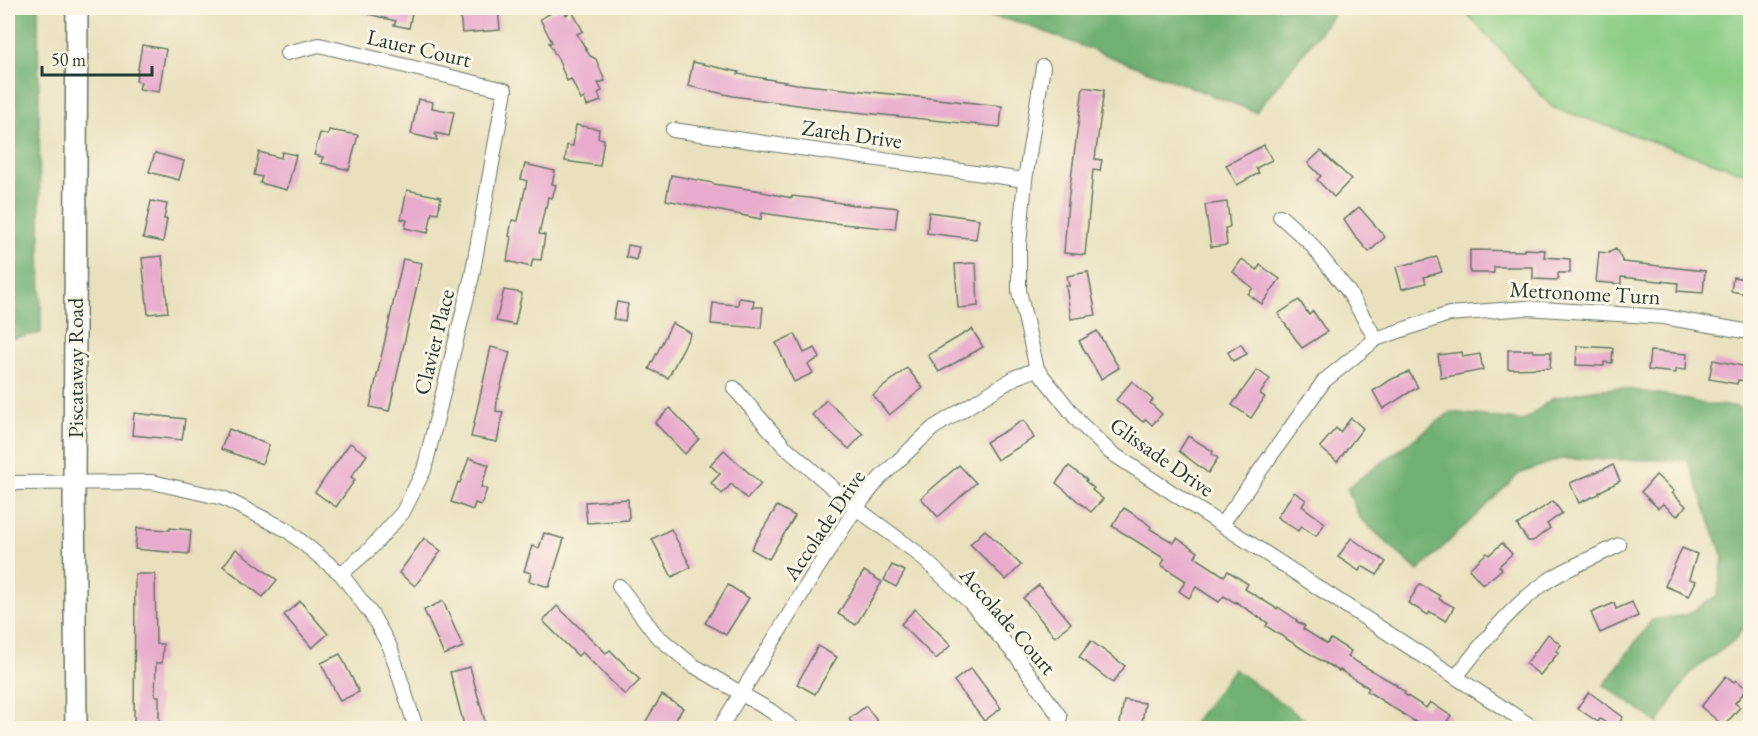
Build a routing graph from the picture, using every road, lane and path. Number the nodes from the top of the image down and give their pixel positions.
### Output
1 (77, 8) edge
2 (287, 53) dead end
3 (1043, 67) dead end
4 (505, 90) joint
5 (673, 130) dead end
6 (1025, 180) junction
7 (1280, 216) dead end
8 (1750, 332) edge
9 (1376, 339) junction
10 (1037, 369) junction
11 (734, 388) dead end
12 (8, 483) edge
13 (74, 483) junction
14 (856, 508) junction
15 (1222, 524) junction
16 (1619, 545) dead end
17 (341, 574) junction
18 (619, 586) dead end
19 (1456, 677) junction
20 (741, 693) junction
21 (1060, 717) dead end
22 (76, 729) edge
23 (416, 729) edge
24 (720, 729) edge
25 (793, 729) edge
26 (1534, 729) edge

1 - 13 main road, Piscataway Road
2 - 4 street, Lauer Court
3 - 6 street, Glissade Drive
4 - 17 street, Clavier Place
5 - 6 street, Zareh Drive
6 - 10 street, Glissade Drive
7 - 9 street
8 - 9 street, Metronome Turn
9 - 15 street, Metronome Turn
10 - 14 street, Accolade Drive
10 - 15 street, Glissade Drive
11 - 14 street, Accolade Court
12 - 13 street
13 - 17 street
13 - 22 main road, Piscataway Road
14 - 20 street, Accolade Drive
14 - 21 street, Accolade Court
15 - 19 street, Glissade Drive
16 - 19 street
17 - 23 street
18 - 20 street
19 - 26 street, Glissade Drive
20 - 24 street, Accolade Drive
20 - 25 street

